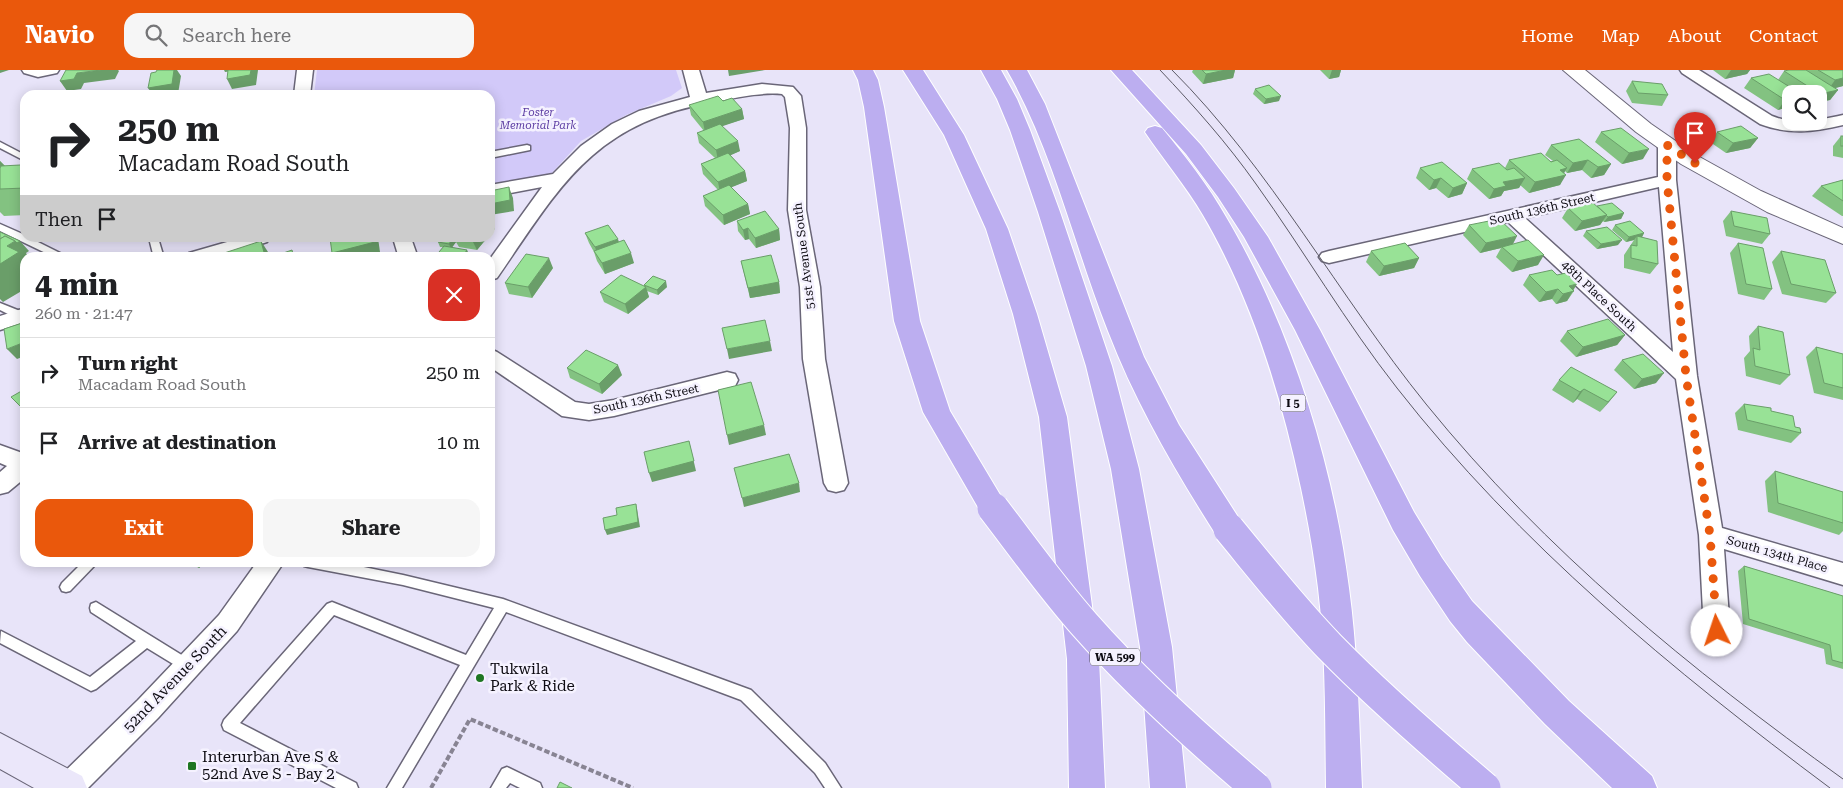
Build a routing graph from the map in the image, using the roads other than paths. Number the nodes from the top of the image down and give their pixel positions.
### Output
1 (30, 70) edge
2 (51, 70) edge
3 (305, 70) edge
4 (691, 70) edge
5 (863, 70) edge
6 (913, 70) edge
7 (991, 70) edge
8 (1017, 70) edge
9 (1100, 70) edge
10 (1121, 70) edge
11 (1573, 70) edge
12 (1688, 70) edge
13 (303, 90) edge
14 (699, 99) junction
15 (1843, 120) edge
16 (0, 145) edge
17 (1667, 145) junction
18 (527, 148) dead end
19 (495, 154) edge
20 (20, 155) edge
21 (558, 178) junction
22 (1667, 180) junction
23 (495, 190) edge
24 (1512, 216) junction
25 (3, 229) edge
26 (20, 229) edge
27 (20, 237) edge
28 (1843, 237) edge
29 (30, 242) edge
30 (247, 242) edge
31 (51, 252) edge
32 (215, 252) edge
33 (1329, 257) dead end
34 (495, 266) edge
35 (0, 306) edge
36 (20, 314) edge
37 (20, 316) edge
38 (0, 323) edge
39 (495, 360) edge
40 (1686, 376) junction
41 (727, 380) dead end
42 (0, 454) edge
43 (20, 462) edge
44 (20, 468) edge
45 (836, 483) dead end
46 (0, 485) edge
47 (1710, 535) junction
48 (87, 567) edge
49 (268, 567) edge
50 (334, 567) edge
51 (1843, 574) edge
52 (66, 587) dead end
53 (503, 606) junction
54 (96, 608) dead end
55 (1717, 631) dead end
56 (1, 637) edge
57 (147, 640) junction
58 (469, 662) junction
59 (188, 666) junction
60 (0, 750) edge
61 (68, 788) edge
62 (351, 788) edge
63 (394, 788) edge
64 (498, 788) edge
65 (535, 788) edge
66 (834, 788) edge
67 (1087, 788) edge
68 (1168, 788) edge
69 (1256, 788) edge
70 (1344, 788) edge
71 (1485, 788) edge
72 (1639, 788) edge

1 - 2 street
3 - 13 street
4 - 14 street
5 - 69 highway, WA 599, bridge
6 - 67 highway
7 - 68 highway
8 - 71 highway, bridge
9 - 70 highway, I 5
10 - 72 highway
11 - 17 street
12 - 15 street
14 - 21 street
14 - 45 street, 51st Avenue South
16 - 20 lane
17 - 22 street
17 - 28 street
18 - 19 lane
21 - 23 street
21 - 34 street
22 - 24 street, South 136th Street
22 - 40 street
24 - 33 street, South 136th Street
24 - 40 street, 48th Place South
25 - 26 lane
25 - 27 lane
29 - 31 lane
30 - 32 street
35 - 36 lane
37 - 38 street
39 - 41 street, South 136th Street
40 - 47 street
42 - 43 street
44 - 46 street
47 - 51 street, South 134th Place
47 - 55 street
48 - 52 lane
49 - 59 street, 52nd Avenue South
50 - 53 lane
53 - 58 lane
53 - 66 lane
54 - 57 lane
56 - 57 lane
57 - 59 lane
58 - 62 lane
58 - 63 lane
59 - 61 street, 52nd Avenue South
60 - 61 main road
64 - 65 lane

